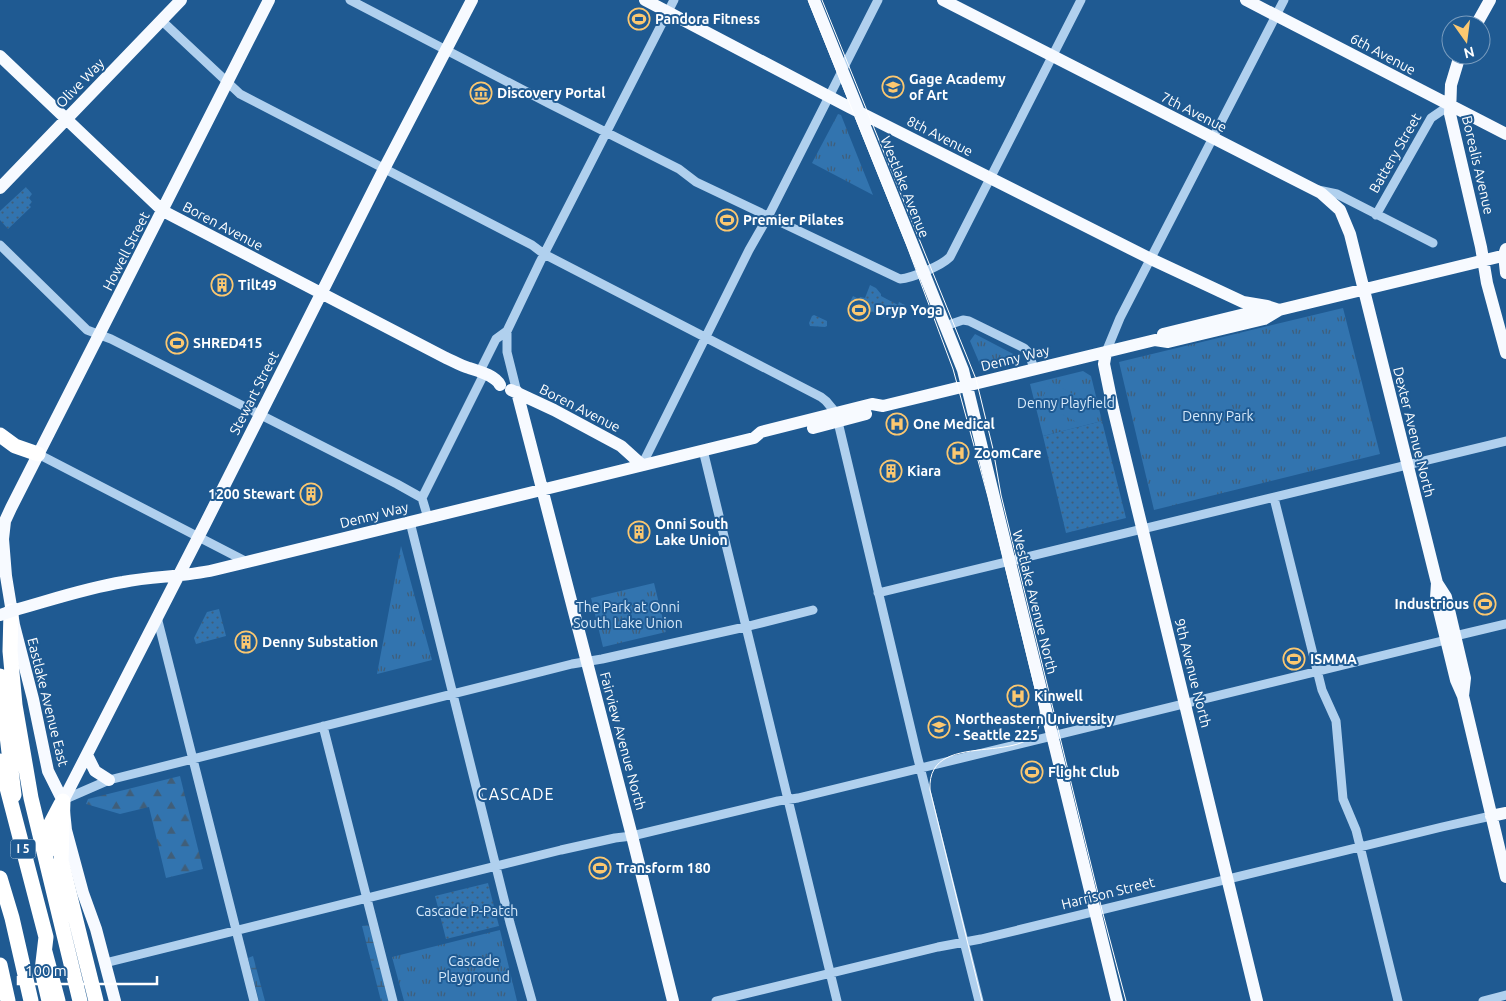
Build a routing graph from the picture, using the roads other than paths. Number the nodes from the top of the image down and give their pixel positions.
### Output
1 (181, 0) edge
2 (270, 0) edge
3 (350, 0) edge
4 (472, 0) edge
5 (645, 0) edge
6 (674, 0) edge
7 (814, 0) edge
8 (878, 0) edge
9 (943, 0) edge
10 (1081, 0) edge
11 (1246, 0) edge
12 (1284, 0) edge
13 (1490, 0) edge
14 (667, 12) junction
15 (1276, 15) junction
16 (1482, 15) edge
17 (161, 20) junction
18 (446, 50) junction
19 (1053, 56) junction
20 (1, 58) edge
21 (1457, 65) edge
22 (842, 70) junction
23 (227, 83) junction
24 (829, 96) junction
25 (1450, 105) junction
26 (858, 111) junction
27 (65, 120) junction
28 (606, 133) junction
29 (1506, 134) edge
30 (1213, 138) junction
31 (384, 169) junction
32 (989, 178) junction
33 (0, 188) edge
34 (1313, 189) junction
35 (162, 211) junction
36 (769, 215) junction
37 (1376, 215) junction
38 (1433, 243) dead end
39 (0, 245) edge
40 (1505, 253) edge
41 (544, 254) junction
42 (1151, 259) junction
43 (1484, 260) junction
44 (922, 272) junction
45 (1506, 273) edge
46 (1363, 289) junction
47 (1224, 293) junction
48 (321, 294) junction
49 (1279, 310) junction
50 (1237, 316) junction
51 (945, 326) junction
52 (507, 331) junction
53 (100, 334) junction
54 (705, 337) junction
55 (1155, 340) junction
56 (1106, 352) junction
57 (1506, 353) edge
58 (1034, 369) junction
59 (477, 373) junction
60 (967, 386) junction
61 (517, 392) junction
62 (261, 414) junction
63 (837, 417) junction
64 (0, 435) edge
65 (1506, 441) edge
66 (703, 450) junction
67 (38, 454) junction
68 (642, 465) junction
69 (1408, 465) junction
70 (542, 490) junction
71 (422, 498) junction
72 (1274, 498) junction
73 (7, 514) joint
74 (428, 518) junction
75 (410, 522) junction
76 (1143, 529) junction
77 (198, 538) junction
78 (1010, 561) junction
79 (246, 562) junction
80 (178, 576) junction
81 (878, 593) junction
82 (813, 610) dead end
83 (5, 613) edge
84 (158, 617) junction
85 (1506, 624) edge
86 (745, 627) junction
87 (1451, 638) junction
88 (587, 662) junction
89 (1318, 672) junction
90 (0, 676) edge
91 (453, 693) junction
92 (1185, 703) junction
93 (323, 726) junction
94 (1052, 737) junction
95 (87, 755) junction
96 (193, 759) junction
97 (0, 761) edge
98 (920, 768) junction
99 (109, 780) junction
100 (0, 789) edge
101 (63, 800) junction
102 (787, 800) junction
103 (1506, 813) edge
104 (1491, 816) junction
105 (632, 836) junction
106 (1360, 847) junction
107 (496, 866) junction
108 (24, 869) junction
109 (47, 870) junction
110 (0, 878) edge
111 (1506, 878) edge
112 (1228, 880) junction
113 (366, 898) junction
114 (1095, 912) junction
115 (236, 931) junction
116 (46, 937) junction
117 (964, 942) junction
118 (106, 964) junction
119 (0, 965) edge
120 (830, 973) junction
121 (1506, 995) edge
122 (8, 1001) edge
123 (31, 1001) edge
124 (49, 1001) edge
125 (58, 1001) edge
126 (62, 1001) edge
127 (80, 1001) edge
128 (96, 1001) edge
129 (115, 1001) edge
130 (254, 1001) edge
131 (393, 1001) edge
132 (532, 1001) edge
133 (673, 1001) edge
134 (716, 1001) edge
135 (837, 1001) edge
136 (979, 1001) edge
137 (1117, 1001) edge
138 (1257, 1001) edge
139 (1398, 1001) edge
140 (1483, 1001) edge

1 - 17 main road, Olive Way
2 - 23 main road, Howell Street
3 - 18 street
4 - 18 main road, Stewart Street
5 - 14 main road, 8th Avenue
6 - 14 street
7 - 22 main road, Westlake Avenue
8 - 22 street
9 - 19 main road, 7th Avenue
10 - 19 street
11 - 15 main road, 6th Avenue
12 - 15 street
13 - 16 main road
14 - 24 main road, 8th Avenue
14 - 28 street
15 - 25 main road, 6th Avenue
15 - 30 street
17 - 23 street
17 - 27 main road, Olive Way
18 - 28 street
18 - 31 main road, Stewart Street
19 - 30 main road, 7th Avenue
19 - 32 street
20 - 27 main road, Boren Avenue
21 - 25 main road
22 - 24 street
22 - 26 main road, Westlake Avenue
23 - 31 street
23 - 35 main road, Howell Street
24 - 26 main road, 8th Avenue
24 - 36 street
25 - 29 main road, 6th Avenue
25 - 37 street, Battery Street
25 - 43 main road, Borealis Avenue
26 - 32 main road, 8th Avenue
26 - 44 main road, Westlake Avenue
27 - 33 main road, Olive Way
27 - 35 main road, Boren Avenue
28 - 36 street
28 - 41 street
30 - 34 main road, 7th Avenue
30 - 42 street
31 - 41 street
31 - 48 main road, Stewart Street
32 - 42 main road, 8th Avenue
32 - 44 street
34 - 37 street, 7th Avenue
34 - 46 main road, Dexter Avenue North
35 - 48 main road, Boren Avenue
35 - 53 main road, Howell Street
36 - 44 street
36 - 54 street
37 - 38 street, 7th Avenue
39 - 53 street
40 - 43 main road, Denny Way
40 - 45 main road
41 - 52 street
41 - 54 street
42 - 47 main road, 8th Avenue
42 - 56 street
43 - 46 main road, Denny Way
43 - 57 main road, Borealis Avenue
44 - 51 main road, Westlake Avenue
46 - 49 main road, Denny Way
46 - 69 main road, Dexter Avenue North
47 - 49 main road, 8th Avenue
47 - 50 main road
48 - 59 main road, Boren Avenue
48 - 62 main road, Stewart Street
49 - 50 main road, Denny Way
49 - 55 main road, Denny Way
50 - 55 main road, Denny Way
51 - 58 street
51 - 60 main road, Westlake Avenue
52 - 59 street
52 - 61 street
53 - 62 street
53 - 67 main road, Howell Street
54 - 63 street
54 - 68 street
55 - 56 main road, Denny Way
56 - 58 main road, Denny Way
56 - 76 main road, 9th Avenue North
58 - 60 main road, Denny Way
59 - 61 main road, Boren Avenue
59 - 71 street
60 - 63 main road, Denny Way
60 - 78 main road, Westlake Avenue North
61 - 68 main road, Boren Avenue
61 - 70 main road, Fairview Avenue North
62 - 71 street
62 - 77 main road, Stewart Street
63 - 66 main road, Denny Way
63 - 81 street
64 - 67 highway
65 - 69 street
66 - 68 main road, Denny Way
66 - 86 street
67 - 73 main road, Howell Street
67 - 77 street
68 - 70 main road, Denny Way
69 - 72 street
69 - 87 main road, Dexter Avenue North
70 - 74 main road, Denny Way
70 - 88 main road, Fairview Avenue North
71 - 74 street
72 - 76 street
72 - 89 street
73 - 83 main road, Eastlake Avenue East
74 - 75 main road, Denny Way
75 - 79 main road, Denny Way
75 - 91 street
76 - 78 street
76 - 92 main road, 9th Avenue North
77 - 79 street
77 - 80 main road, Stewart Street
78 - 81 street
78 - 94 main road, Westlake Avenue North
79 - 80 main road, Denny Way
80 - 83 main road, Denny Way, bridge
80 - 84 main road, Stewart Street
81 - 98 street
82 - 86 street
83 - 101 main road, Eastlake Avenue East
83 - 109 highway
84 - 95 main road, Stewart Street
84 - 96 street
85 - 87 street
86 - 88 street
86 - 102 street
87 - 89 street
87 - 104 main road, Dexter Avenue North
88 - 91 street
88 - 105 main road, Fairview Avenue North
89 - 92 street
89 - 106 street
90 - 108 highway
91 - 93 street
91 - 107 street
92 - 94 street
92 - 112 main road, 9th Avenue North
93 - 96 street
93 - 113 street
94 - 98 street
94 - 114 main road, Westlake Avenue North
95 - 99 main road
95 - 101 main road, Stewart Street
96 - 99 street
96 - 115 street
97 - 116 highway, I 5, bridge
98 - 102 street
98 - 117 street
99 - 101 street
100 - 108 highway
101 - 109 highway
101 - 118 main road, Eastlake Avenue East
101 - 128 highway
102 - 105 street
102 - 120 street
103 - 104 main road, Harrison Street
104 - 106 street, Harrison Street
104 - 111 main road, Dexter Avenue North
105 - 107 street
105 - 133 main road, Fairview Avenue North
106 - 112 street, Harrison Street
106 - 139 street
107 - 113 street
107 - 132 street
108 - 125 highway
109 - 127 highway
110 - 123 highway
112 - 114 street, Harrison Street
112 - 138 main road, 9th Avenue North
113 - 115 street
113 - 131 street
114 - 117 street, Harrison Street
114 - 137 main road, Westlake Avenue North
115 - 118 street
115 - 130 street
116 - 124 highway, bridge
116 - 126 highway, I 5
117 - 120 street, Harrison Street
117 - 136 street
118 - 129 main road, Eastlake Avenue East
119 - 122 highway
120 - 134 street, Harrison Street
120 - 135 street
121 - 140 street

